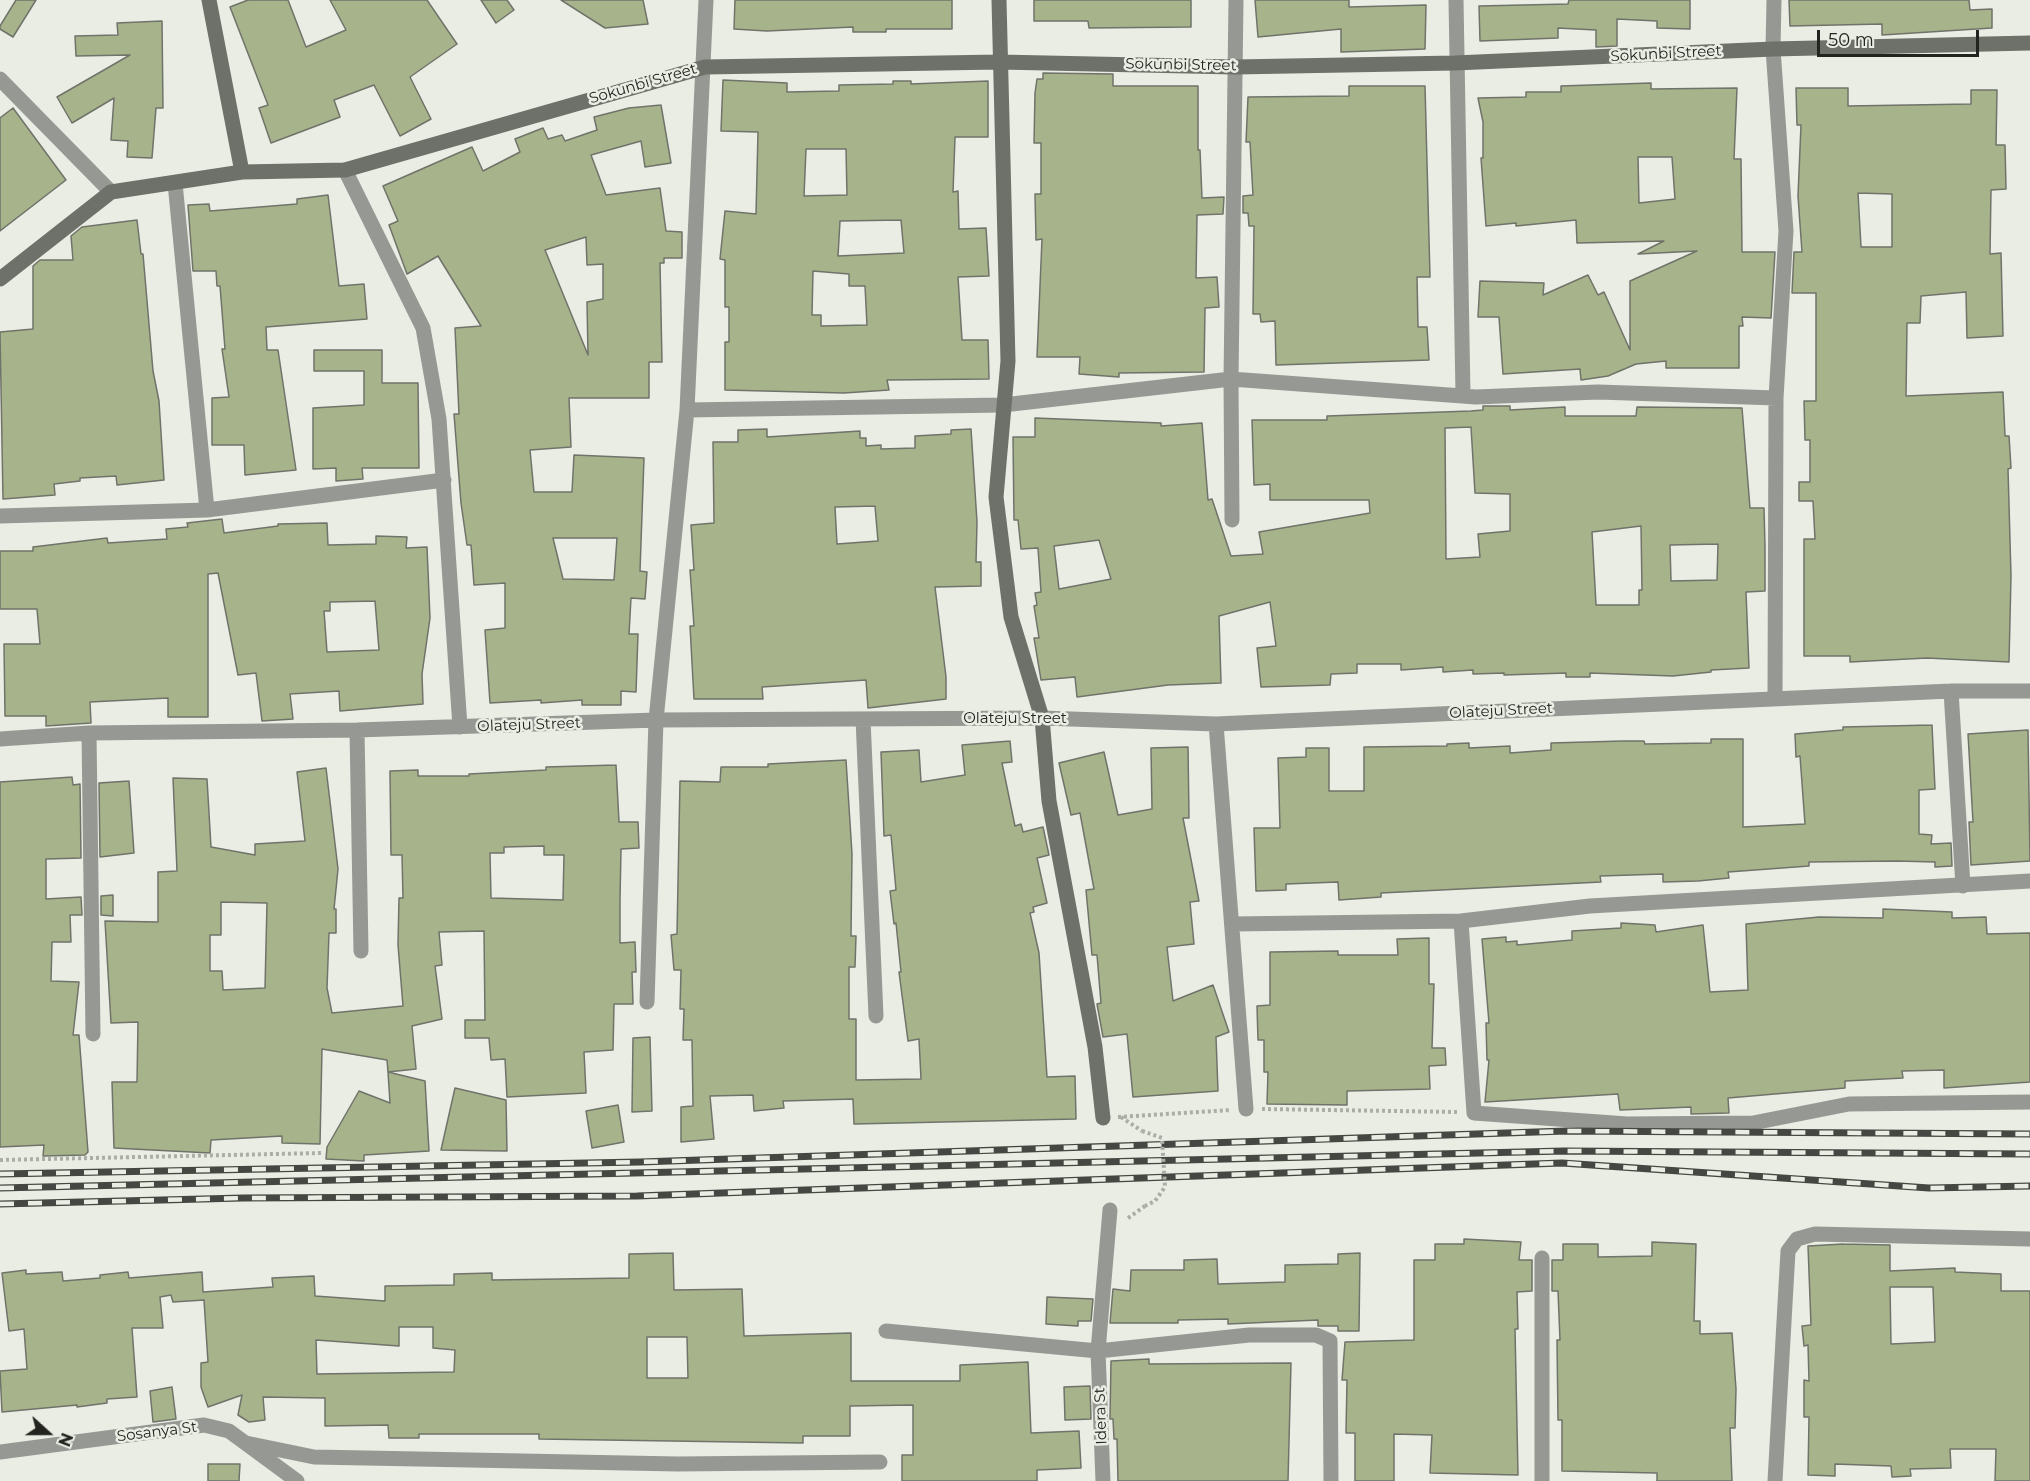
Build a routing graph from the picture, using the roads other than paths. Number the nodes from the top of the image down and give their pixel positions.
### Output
1 (209, 0) edge
2 (706, 0) edge
3 (999, 0) edge
4 (1236, 0) edge
5 (1456, 0) edge
6 (1774, 0) edge
7 (2030, 43) edge
8 (1773, 49) junction
9 (999, 62) junction
10 (1455, 63) junction
11 (705, 67) junction
12 (1235, 67) junction
13 (0, 79) edge
14 (345, 170) junction
15 (242, 172) junction
16 (175, 183) junction
17 (111, 192) junction
18 (0, 279) edge
19 (1231, 378) junction
20 (1462, 394) junction
21 (1776, 398) junction
22 (1003, 405) junction
23 (687, 410) junction
24 (444, 480) junction
25 (207, 510) junction
26 (0, 516) edge
27 (1232, 520) dead end
28 (1951, 691) junction
29 (2030, 691) edge
30 (1775, 699) junction
31 (1042, 718) junction
32 (863, 719) junction
33 (656, 720) junction
34 (1216, 724) junction
35 (460, 727) junction
36 (357, 730) junction
37 (89, 733) junction
38 (0, 739) edge
39 (2030, 882) edge
40 (1963, 886) junction
41 (1461, 921) junction
42 (1232, 924) junction
43 (361, 951) dead end
44 (647, 1002) dead end
45 (876, 1016) dead end
46 (93, 1035) dead end
47 (2030, 1102) edge
48 (1246, 1109) road end
49 (1103, 1118) road end
50 (1110, 1210) dead end
51 (2030, 1239) edge
52 (1542, 1258) dead end
53 (885, 1331) dead end
54 (1098, 1351) junction
55 (246, 1443) junction
56 (0, 1452) edge
57 (880, 1462) dead end
58 (297, 1481) edge
59 (1103, 1481) edge
60 (1331, 1481) edge
61 (1542, 1481) edge
62 (1775, 1481) edge

1 - 15 street
2 - 11 street
3 - 9 street
4 - 12 street
5 - 10 street
6 - 8 street
7 - 8 street, Sokunbi Street
8 - 10 street, Sokunbi Street
8 - 21 street
9 - 11 street, Sokunbi Street
9 - 12 street, Sokunbi Street
9 - 22 street
10 - 12 street, Sokunbi Street
10 - 20 street
11 - 14 street, Sokunbi Street
11 - 23 street
12 - 19 street
13 - 17 street
14 - 15 street, Sokunbi Street
14 - 24 street
15 - 16 street, Sokunbi Street
16 - 17 street, Sokunbi Street
16 - 25 street
17 - 18 street
19 - 20 street
19 - 22 street
19 - 27 street
20 - 21 street
21 - 30 street
22 - 23 street
22 - 31 street
23 - 33 street
24 - 25 street
24 - 35 street
25 - 26 street
28 - 29 street, Olateju Street
28 - 30 street, Olateju Street
28 - 40 street
30 - 34 street, Olateju Street
31 - 32 street, Olateju Street
31 - 34 street, Olateju Street
31 - 49 street
32 - 33 street, Olateju Street
32 - 45 street
33 - 35 street, Olateju Street
33 - 44 street
34 - 42 street
35 - 36 street, Olateju Street
36 - 37 street, Olateju Street
36 - 43 street
37 - 38 street, Olateju Street
37 - 46 street
39 - 40 street
40 - 41 street
41 - 42 street
41 - 47 street
42 - 48 street
50 - 54 street, Idera St
51 - 62 street
52 - 61 street
53 - 54 street
54 - 59 street, Idera St
54 - 60 street
55 - 56 street, Sosanya St
55 - 57 street
55 - 58 street, Sosanya St

